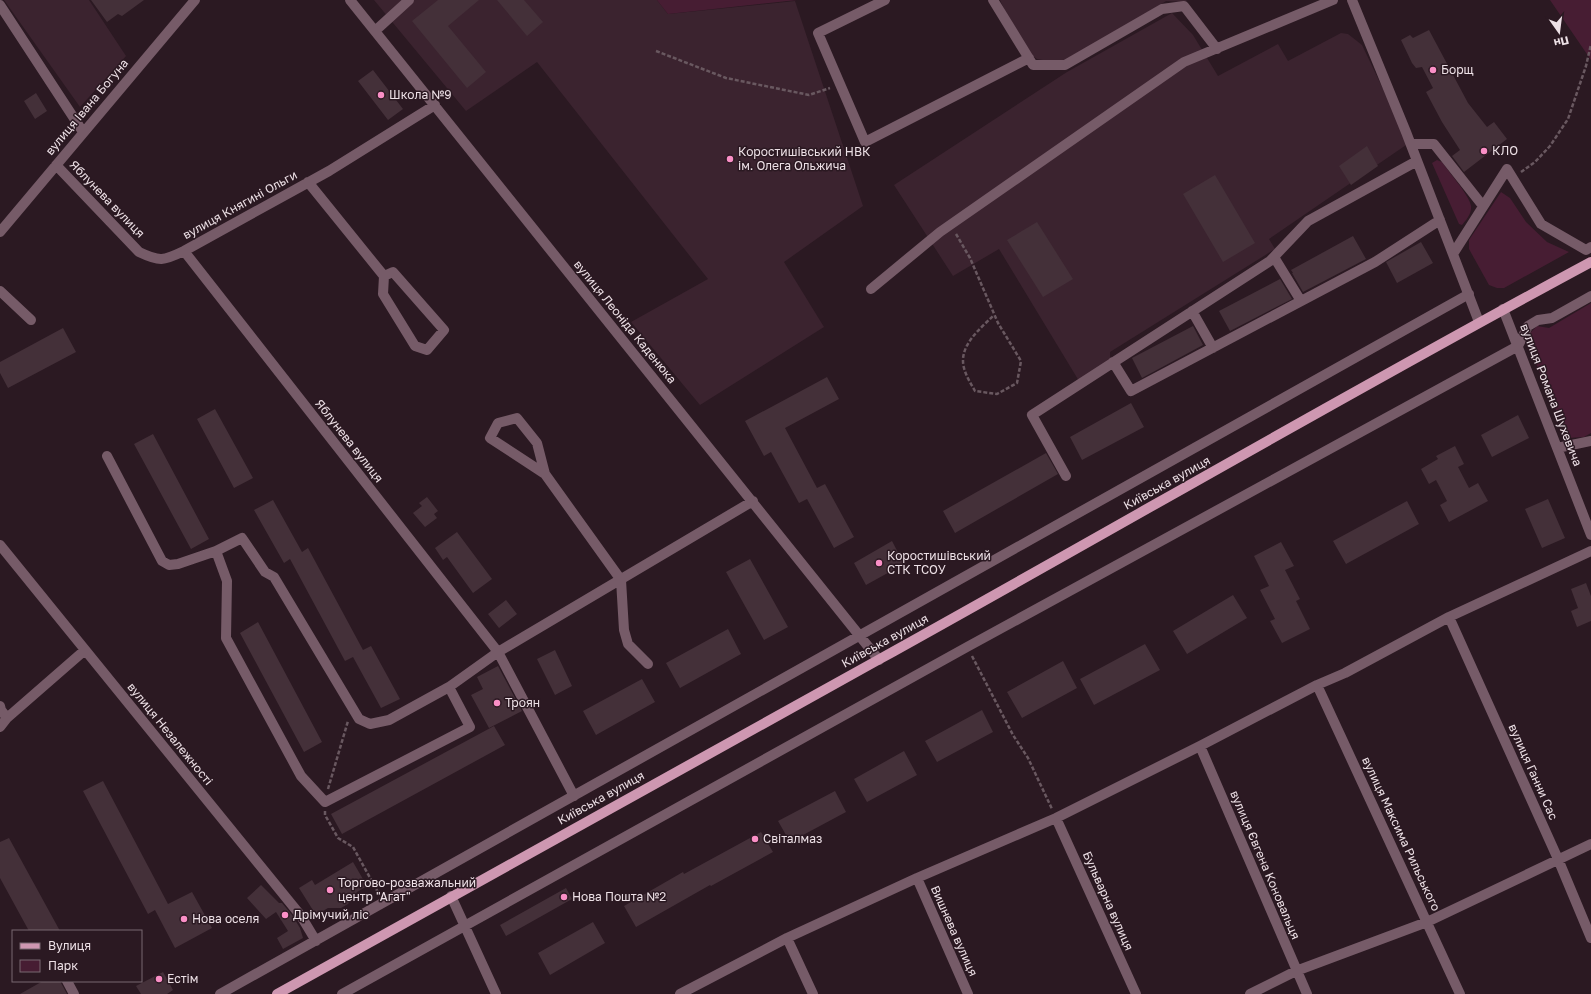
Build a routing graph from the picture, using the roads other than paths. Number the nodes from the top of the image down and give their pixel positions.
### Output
1 (195, 0) edge
2 (350, 0) edge
3 (409, 0) edge
4 (886, 0) edge
5 (994, 0) edge
6 (1333, 0) edge
7 (1352, 0) edge
8 (1182, 3) edge
9 (0, 5) edge
10 (375, 31) junction
11 (1216, 48) junction
12 (1029, 58) junction
13 (435, 105) junction
14 (83, 132) junction
15 (1411, 144) junction
16 (1418, 161) junction
17 (56, 165) junction
18 (308, 182) junction
19 (1483, 206) junction
20 (1440, 220) junction
21 (0, 232) edge
22 (1591, 247) edge
23 (184, 251) junction
24 (1453, 254) junction
25 (1274, 257) junction
26 (1591, 262) edge
27 (384, 276) junction
28 (871, 289) dead end
29 (0, 291) edge
30 (1469, 294) junction
31 (1591, 296) edge
32 (1301, 301) junction
33 (1503, 309) junction
34 (1192, 311) junction
35 (31, 320) dead end
36 (1480, 322) junction
37 (1518, 346) junction
38 (1213, 348) junction
39 (1113, 362) junction
40 (1591, 441) edge
41 (1557, 448) junction
42 (107, 456) dead end
43 (545, 474) junction
44 (1066, 476) dead end
45 (753, 502) junction
46 (1591, 535) edge
47 (0, 545) edge
48 (216, 551) junction
49 (1591, 551) edge
50 (621, 580) junction
51 (1449, 617) junction
52 (860, 635) junction
53 (85, 650) junction
54 (498, 652) junction
55 (879, 660) junction
56 (648, 664) dead end
57 (1317, 685) junction
58 (449, 687) junction
59 (0, 706) edge
60 (7, 718) junction
61 (0, 727) edge
62 (1200, 746) junction
63 (574, 796) junction
64 (1056, 818) junction
65 (1591, 844) edge
66 (1558, 859) junction
67 (917, 878) junction
68 (451, 896) junction
69 (1427, 922) junction
70 (464, 926) junction
71 (787, 938) junction
72 (1591, 938) edge
73 (316, 941) junction
74 (1296, 971) junction
75 (68, 982) edge
76 (281, 993) edge
77 (74, 994) edge
78 (220, 994) edge
79 (342, 994) edge
80 (496, 994) edge
81 (680, 994) edge
82 (812, 994) edge
83 (968, 994) edge
84 (1136, 994) edge
85 (1250, 994) edge
86 (1307, 994) edge
87 (1460, 994) edge

1 - 14 street, вулиця Івана Богуна
2 - 10 street, вулиця Леоніда Каденюка
3 - 10 street
4 - 12 street
5 - 12 street
6 - 11 street
7 - 15 street
8 - 11 street
8 - 12 street
9 - 14 street
10 - 13 street, вулиця Леоніда Каденюка
11 - 28 street
13 - 18 street, вулиця Княгині Ольги
13 - 45 street, вулиця Леоніда Каденюка
14 - 17 street, вулиця Івана Богуна
15 - 16 street
15 - 19 street
16 - 20 street
16 - 25 street
17 - 21 street, вулиця Івана Богуна
17 - 23 street, Яблунева вулиця
18 - 23 street, вулиця Княгині Ольги
18 - 27 street, вулиця Княгині Ольги
19 - 22 street
19 - 24 street
20 - 24 street
20 - 32 street
23 - 54 street, Яблунева вулиця
24 - 30 street
25 - 32 street
25 - 34 street
26 - 33 main road, Київська вулиця
27 - 27 street
29 - 35 street
30 - 36 street
30 - 52 street
31 - 37 street
32 - 38 street
33 - 36 main road, Київська вулиця
33 - 37 street, вулиця Романа Шухевича
34 - 38 street
34 - 39 street
36 - 55 main road, Київська вулиця
37 - 41 street, вулиця Романа Шухевича
37 - 70 street
38 - 39 street
39 - 44 street
40 - 41 street
41 - 46 street, вулиця Романа Шухевича
42 - 48 street
43 - 43 street
43 - 50 street
45 - 50 street
45 - 52 street, вулиця Леоніда Каденюка
47 - 53 street, вулиця Незалежності
48 - 58 street
48 - 58 street
49 - 51 street
50 - 54 street
50 - 56 street
51 - 57 street
51 - 66 street, вулиця Ганни Сас
52 - 55 street, вулиця Леоніда Каденюка
52 - 63 street
53 - 60 street
53 - 73 street, вулиця Незалежності
54 - 58 street
54 - 63 street, Яблунева вулиця
55 - 68 main road, Київська вулиця
57 - 62 street
57 - 69 street, вулиця Максима Рильського
59 - 60 street
60 - 61 street
62 - 64 street
62 - 74 street, вулиця Євгена Коновальця
63 - 73 street
64 - 67 street
64 - 84 street, Бульварна вулиця
65 - 66 street
66 - 69 street
66 - 72 street, вулиця Ганни Сас
67 - 71 street
67 - 83 street, Вишнева вулиця
68 - 70 street
68 - 76 main road, Київська вулиця
69 - 74 street
69 - 87 street, вулиця Максима Рильського
70 - 79 street
70 - 80 street
71 - 81 street
71 - 82 street
73 - 78 street
74 - 85 street
74 - 86 street, вулиця Євгена Коновальця
75 - 77 street

